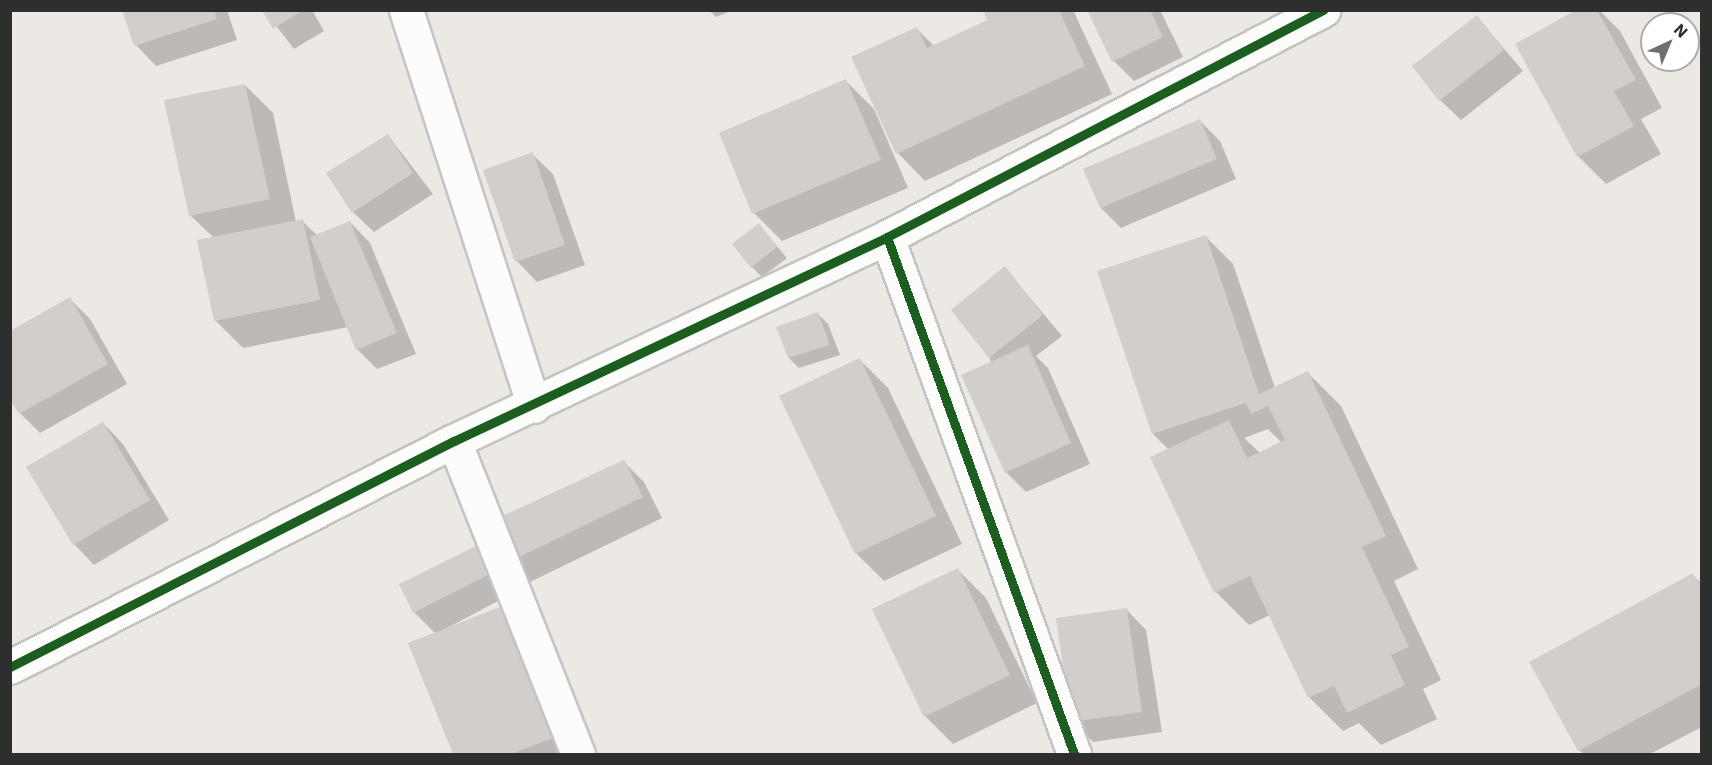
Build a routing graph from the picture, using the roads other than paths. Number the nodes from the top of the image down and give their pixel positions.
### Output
1 (406, 10) edge
2 (1323, 10) edge
3 (887, 237) junction
4 (534, 406) junction
5 (454, 441) junction
6 (10, 667) edge
7 (578, 754) edge
8 (1074, 754) edge

1 - 4 street
2 - 3 street
3 - 4 street
3 - 8 street
4 - 5 street
5 - 6 street
5 - 7 street

